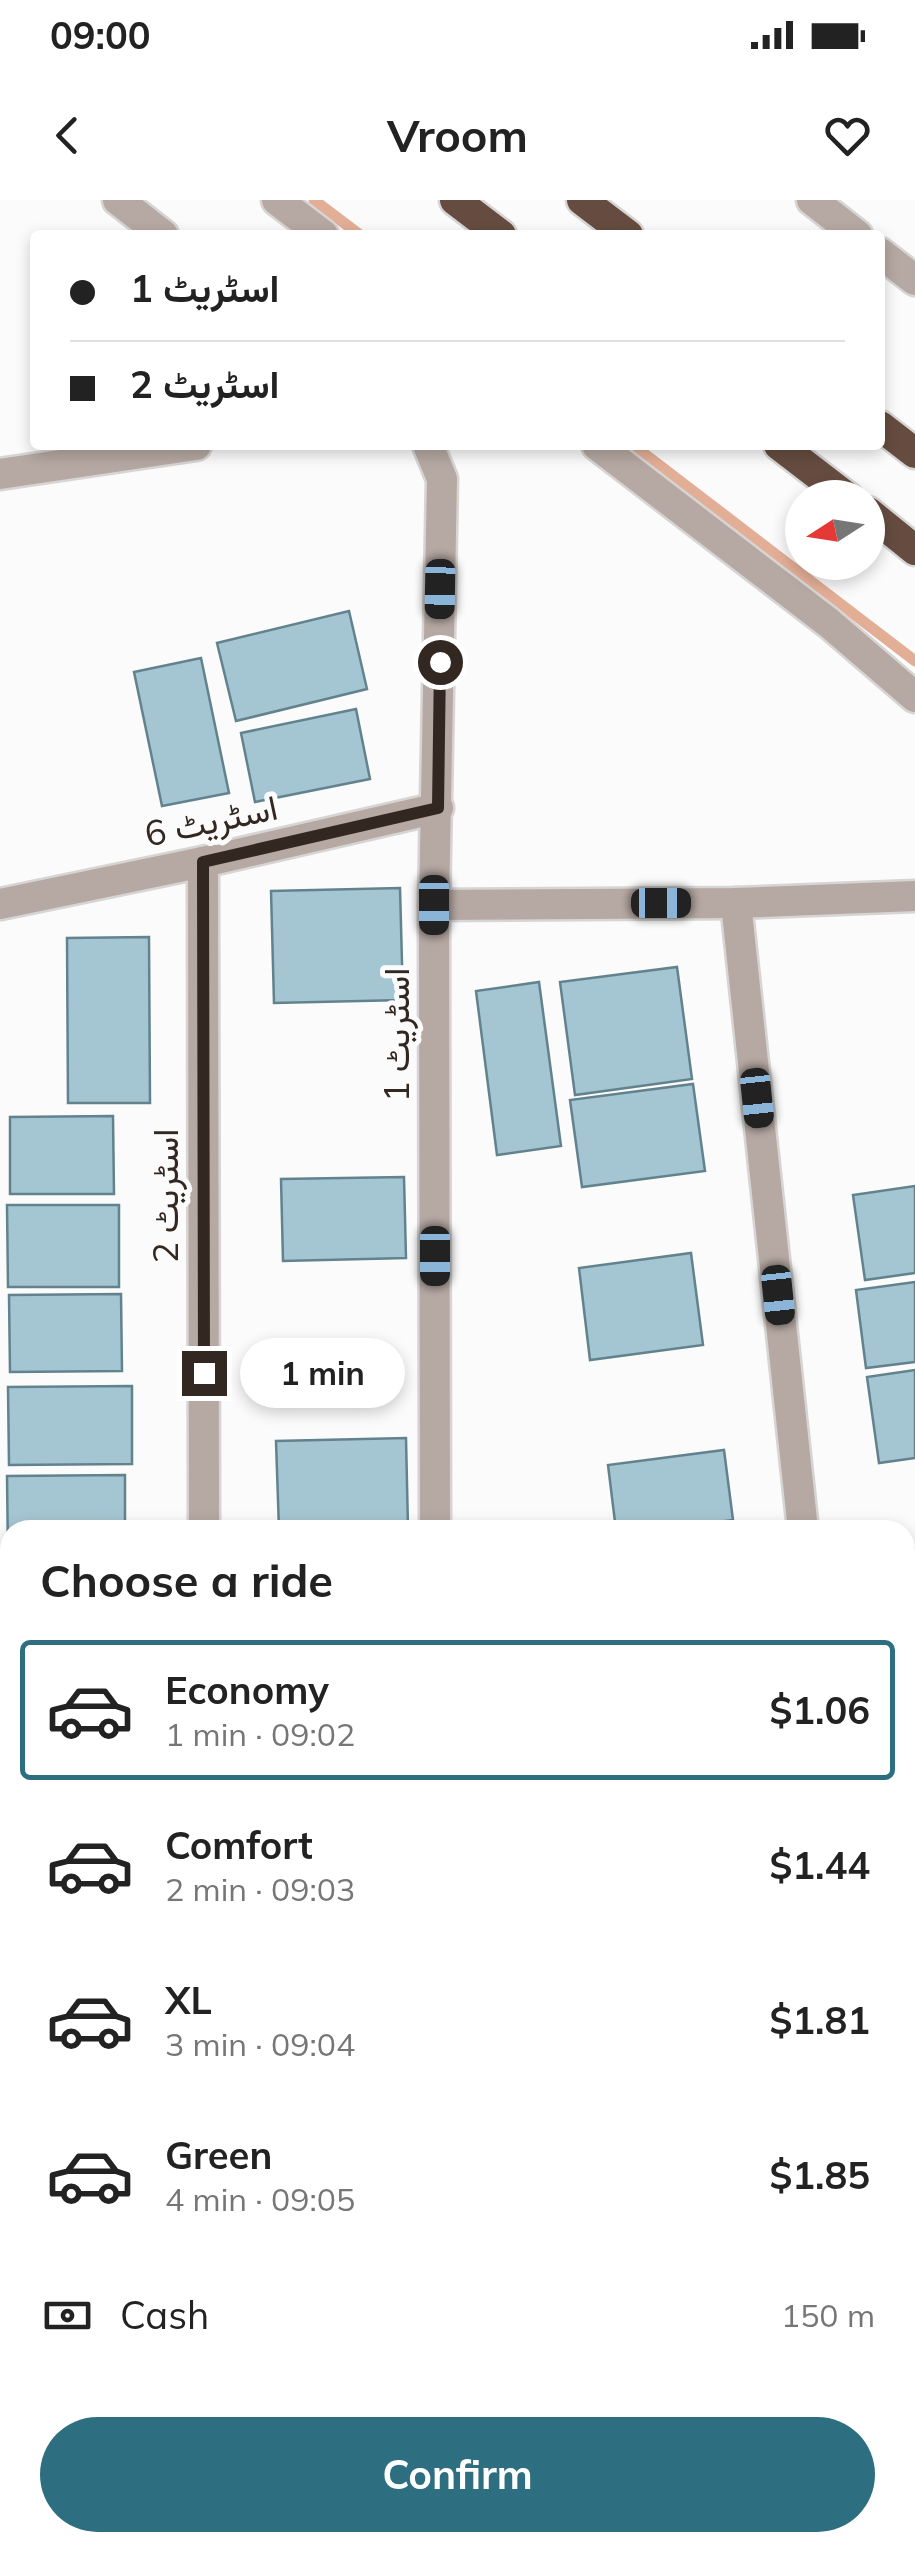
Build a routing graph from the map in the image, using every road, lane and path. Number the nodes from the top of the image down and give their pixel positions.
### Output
1 (118, 200) edge
2 (278, 200) edge
3 (455, 200) edge
4 (582, 200) edge
5 (812, 200) edge
6 (157, 230) edge
7 (317, 230) edge
8 (494, 230) edge
9 (621, 230) edge
10 (851, 230) edge
11 (885, 257) edge
12 (915, 280) edge
13 (885, 430) edge
14 (162, 450) edge
15 (430, 450) edge
16 (604, 450) edge
17 (786, 450) edge
18 (915, 453) edge
19 (0, 474) edge
20 (825, 480) edge
21 (885, 526) edge
22 (915, 550) edge
23 (915, 698) edge
24 (438, 808) junction
25 (203, 862) junction
26 (915, 896) edge
27 (736, 902) junction
28 (0, 904) edge
29 (434, 905) junction
30 (204, 1520) edge
31 (436, 1520) edge
32 (801, 1520) edge

1 - 6 street
2 - 7 street
3 - 8 highway
4 - 9 highway
5 - 10 street
11 - 12 street
13 - 18 highway
14 - 19 street
15 - 24 street, اسٹریٹ 1
16 - 23 street
17 - 20 highway
21 - 22 highway
24 - 25 street, اسٹریٹ 6
24 - 29 street, اسٹریٹ 1
25 - 28 street, اسٹریٹ 6
25 - 30 street, اسٹریٹ 2
26 - 27 street
27 - 29 street
27 - 32 street
29 - 31 street, اسٹریٹ 1

